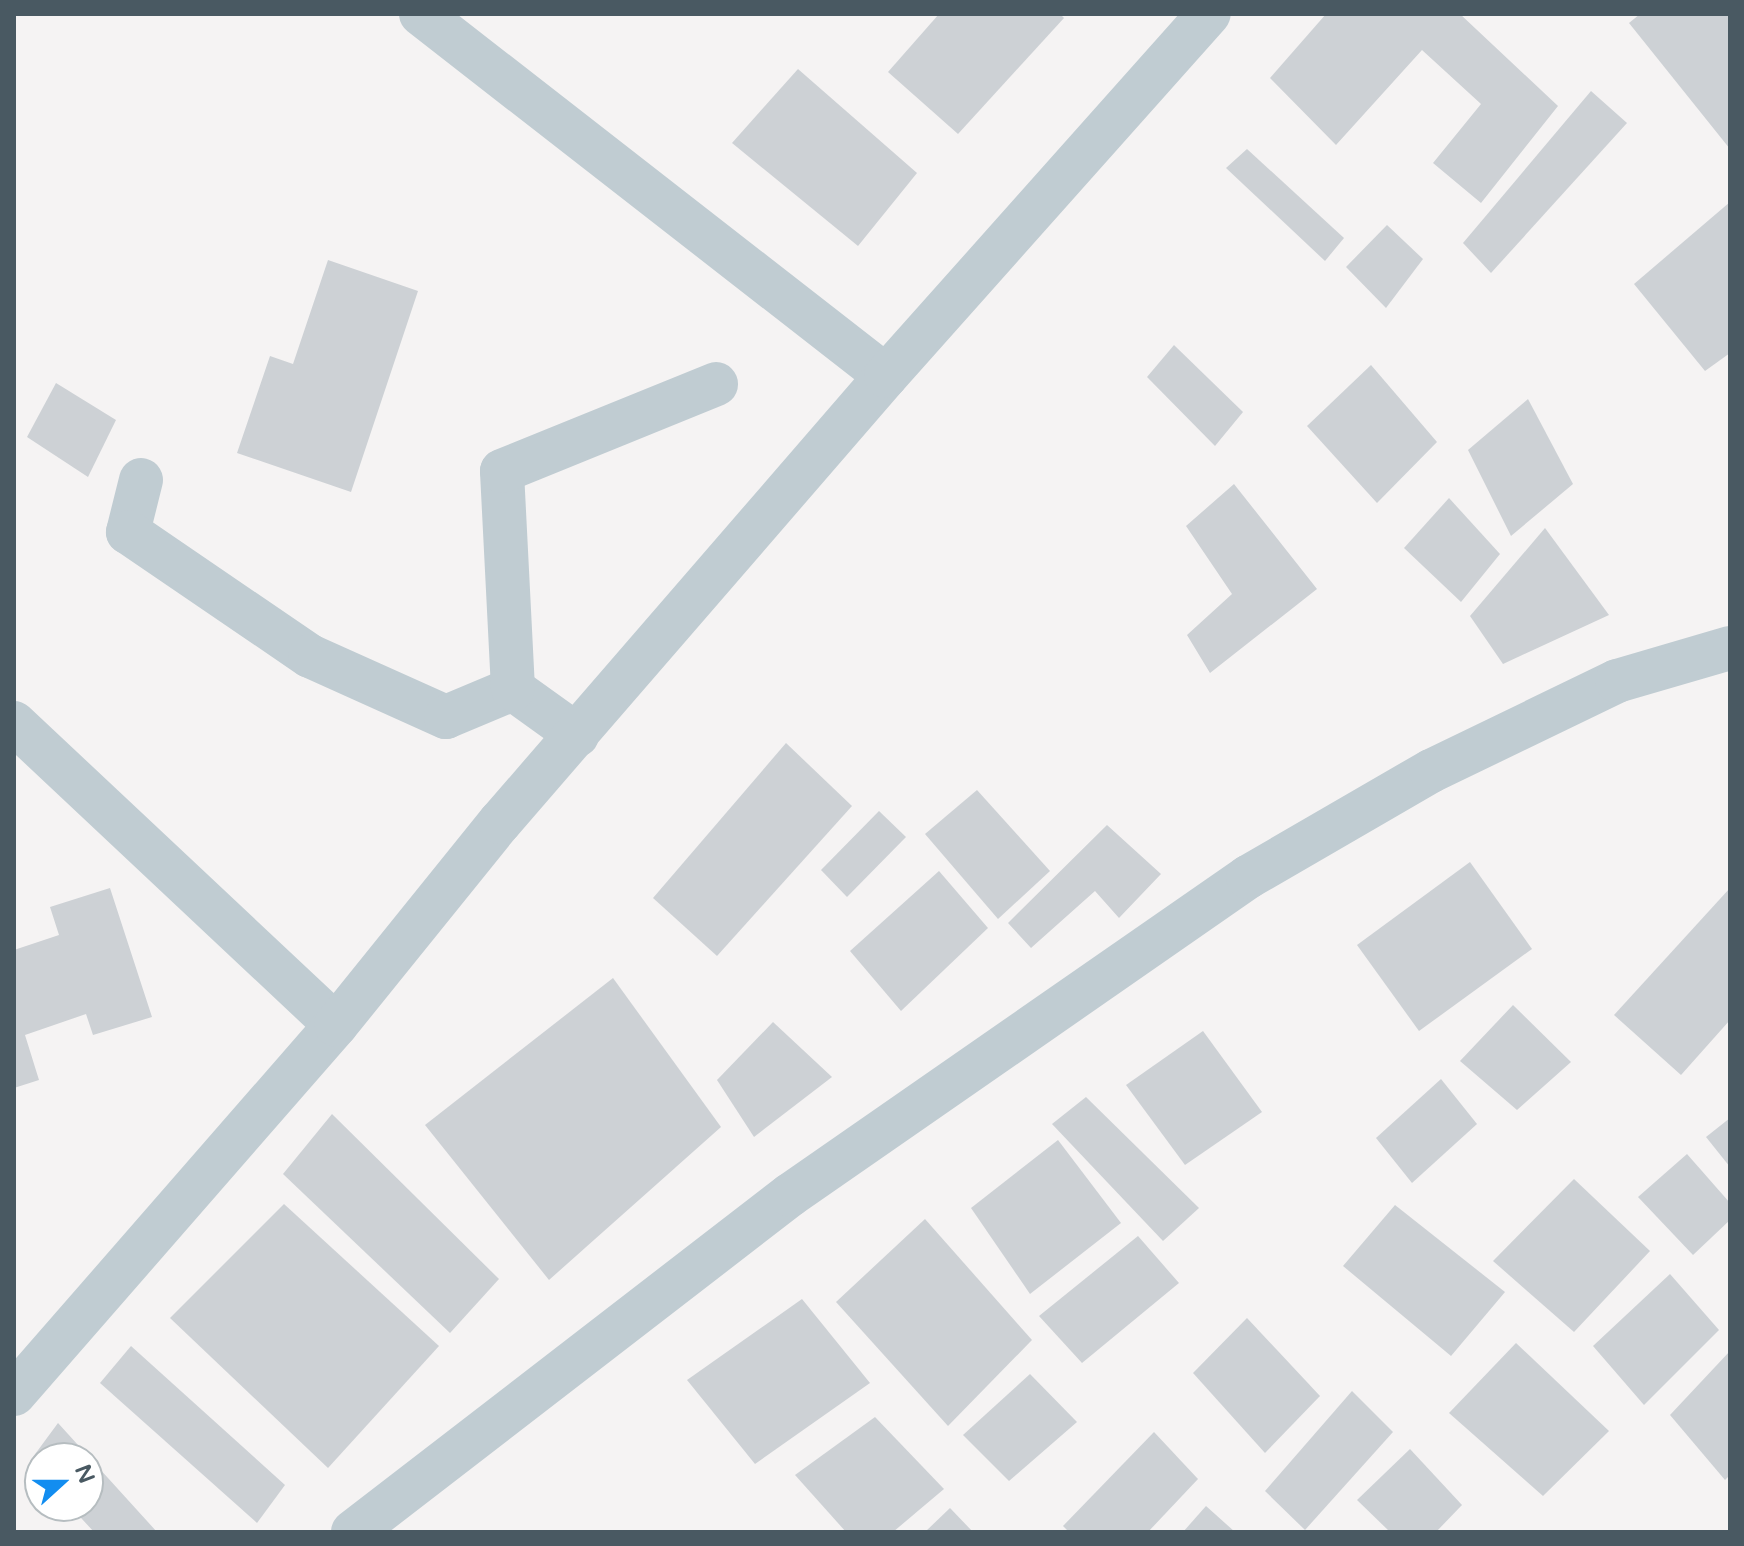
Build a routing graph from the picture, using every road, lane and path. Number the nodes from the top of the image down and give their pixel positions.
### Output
1 (421, 14) edge
2 (1209, 14) edge
3 (886, 376) junction
4 (716, 384) dead end
5 (141, 480) dead end
6 (1730, 648) edge
7 (513, 689) junction
8 (14, 723) edge
9 (577, 735) junction
10 (336, 1025) junction
11 (14, 1394) edge
12 (353, 1532) edge

1 - 3 street
2 - 3 street
3 - 9 street
4 - 7 street
5 - 7 street
6 - 12 street
7 - 9 street
8 - 10 street
9 - 10 street
10 - 11 street

